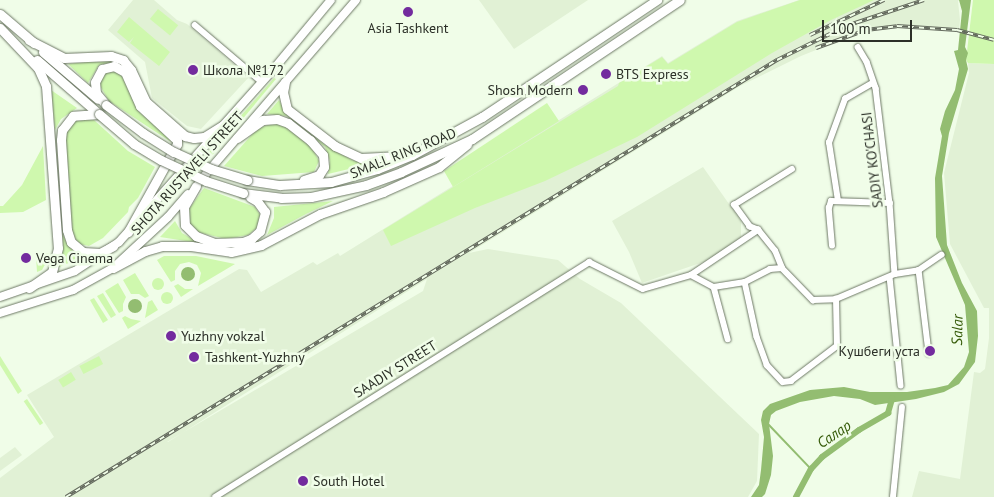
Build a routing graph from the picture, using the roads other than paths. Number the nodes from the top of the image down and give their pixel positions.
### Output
1 (331, 0) edge
2 (356, 0) edge
3 (657, 0) edge
4 (680, 0) edge
5 (0, 14) edge
6 (195, 26) dead end
7 (0, 28) edge
8 (29, 40) junction
9 (595, 42) junction
10 (858, 47) dead end
11 (602, 53) junction
12 (262, 82) junction
13 (285, 82) junction
14 (873, 82) junction
15 (106, 105) junction
16 (99, 114) junction
17 (225, 124) junction
18 (237, 138) junction
19 (472, 139) junction
20 (412, 155) junction
21 (792, 169) dead end
22 (280, 185) junction
23 (196, 186) junction
24 (243, 193) junction
25 (838, 201) junction
26 (890, 203) junction
27 (758, 230) junction
28 (128, 232) junction
29 (113, 246) junction
30 (832, 246) dead end
31 (941, 255) dead end
32 (113, 268) junction
33 (782, 268) junction
34 (919, 270) junction
35 (892, 275) junction
36 (691, 276) junction
37 (745, 282) junction
38 (714, 287) junction
39 (29, 288) junction
40 (0, 297) edge
41 (836, 299) junction
42 (0, 313) edge
43 (728, 339) dead end
44 (929, 353) dead end
45 (901, 385) dead end
46 (902, 408) dead end
47 (216, 497) edge
48 (893, 497) edge

1 - 12 main road, SHOTA RUSTAVELI STREET
2 - 13 main road, SHOTA RUSTAVELI STREET
3 - 9 highway, SMALL RING ROAD
4 - 11 highway, SMALL RING ROAD
5 - 8 highway
6 - 12 street
7 - 16 highway, SMALL RING ROAD
7 - 39 highway
8 - 15 highway
8 - 17 highway
9 - 11 highway
9 - 20 highway, SMALL RING ROAD
10 - 14 street, SADIY KO'CHASI
11 - 19 highway, SMALL RING ROAD
12 - 17 main road, SHOTA RUSTAVELI STREET
13 - 18 main road, SHOTA RUSTAVELI STREET
13 - 20 highway
14 - 25 street
14 - 26 street, SADIY KO'CHASI
15 - 22 highway, SMALL RING ROAD, bridge
15 - 28 highway
16 - 24 highway, SMALL RING ROAD, bridge
16 - 29 highway
17 - 28 main road, SHOTA RUSTAVELI STREET
18 - 22 highway
18 - 23 main road, SHOTA RUSTAVELI STREET
19 - 24 highway, SMALL RING ROAD
19 - 32 highway
20 - 22 highway, SMALL RING ROAD
21 - 27 street
23 - 24 highway
23 - 32 main road, SHOTA RUSTAVELI STREET
25 - 26 street
25 - 30 street
26 - 35 street, SADIY KO'CHASI
27 - 33 street
27 - 36 street
28 - 29 main road, SHOTA RUSTAVELI STREET
29 - 39 main road, SHOTA RUSTAVELI STREET
31 - 34 street
32 - 42 main road, SHOTA RUSTAVELI STREET
33 - 37 street
33 - 41 street
34 - 35 street
34 - 44 street
35 - 41 street
35 - 45 street, SADIY KO'CHASI
36 - 38 street
36 - 47 street, SAADIY STREET
37 - 38 street
37 - 41 street
38 - 43 street
39 - 40 main road, SHOTA RUSTAVELI STREET
46 - 48 street

